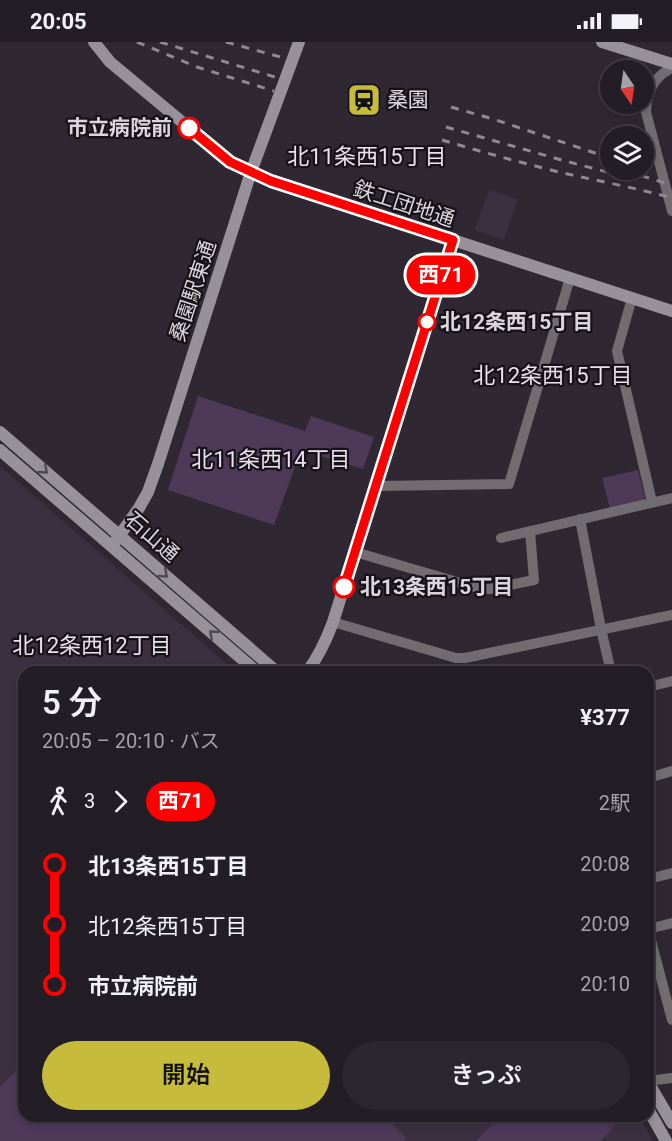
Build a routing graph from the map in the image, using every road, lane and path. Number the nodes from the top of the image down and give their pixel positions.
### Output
1 (94, 42) edge
2 (299, 42) edge
3 (602, 42) edge
4 (672, 66) edge
5 (251, 172) junction
6 (672, 209) edge
7 (453, 240) junction
8 (570, 278) junction
9 (632, 298) junction
10 (672, 311) edge
11 (0, 432) edge
12 (0, 450) edge
13 (376, 486) junction
14 (672, 498) edge
15 (652, 502) junction
16 (580, 519) junction
17 (530, 531) junction
18 (120, 535) junction
19 (501, 538) dead end
20 (112, 546) junction
21 (355, 552) junction
22 (672, 615) edge
23 (333, 622) junction
24 (601, 629) junction
25 (250, 666) edge
26 (270, 666) edge
27 (312, 666) edge
28 (610, 666) edge
29 (672, 681) edge
30 (654, 686) edge
31 (672, 771) edge
32 (654, 776) edge
33 (672, 873) edge
34 (654, 878) edge
35 (672, 923) edge
36 (654, 928) edge
37 (654, 952) edge
38 (672, 1020) edge
39 (672, 1078) edge
40 (654, 1081) edge
41 (654, 1092) edge
42 (654, 1120) edge
43 (672, 1123) edge
44 (666, 1141) edge

1 - 5 street, 鉄工団地通
2 - 5 street, 桑園駅東通
3 - 4 street
4 - 6 street
5 - 7 street, 鉄工団地通
5 - 18 street, 桑園駅東通
7 - 8 street, 鉄工団地通
7 - 13 street
8 - 9 street, 鉄工団地通
8 - 13 street
9 - 10 street, 鉄工団地通
9 - 15 street
11 -> 18 street, 石山通
12 - 20 street, 石山通
13 - 21 street
14 - 15 street
15 - 16 street
16 - 17 street
16 - 24 street
17 - 19 street
17 - 21 street
18 - 20 street, 桑園駅東通
18 -> 26 street, 石山通
25 -> 20 street, 石山通
21 - 23 street
22 - 24 street
23 - 24 street
23 - 27 street
24 - 28 street
29 - 30 street
31 - 32 street
33 - 34 street
35 - 36 street
37 - 38 street
39 - 40 street
41 - 43 street
42 - 44 street

